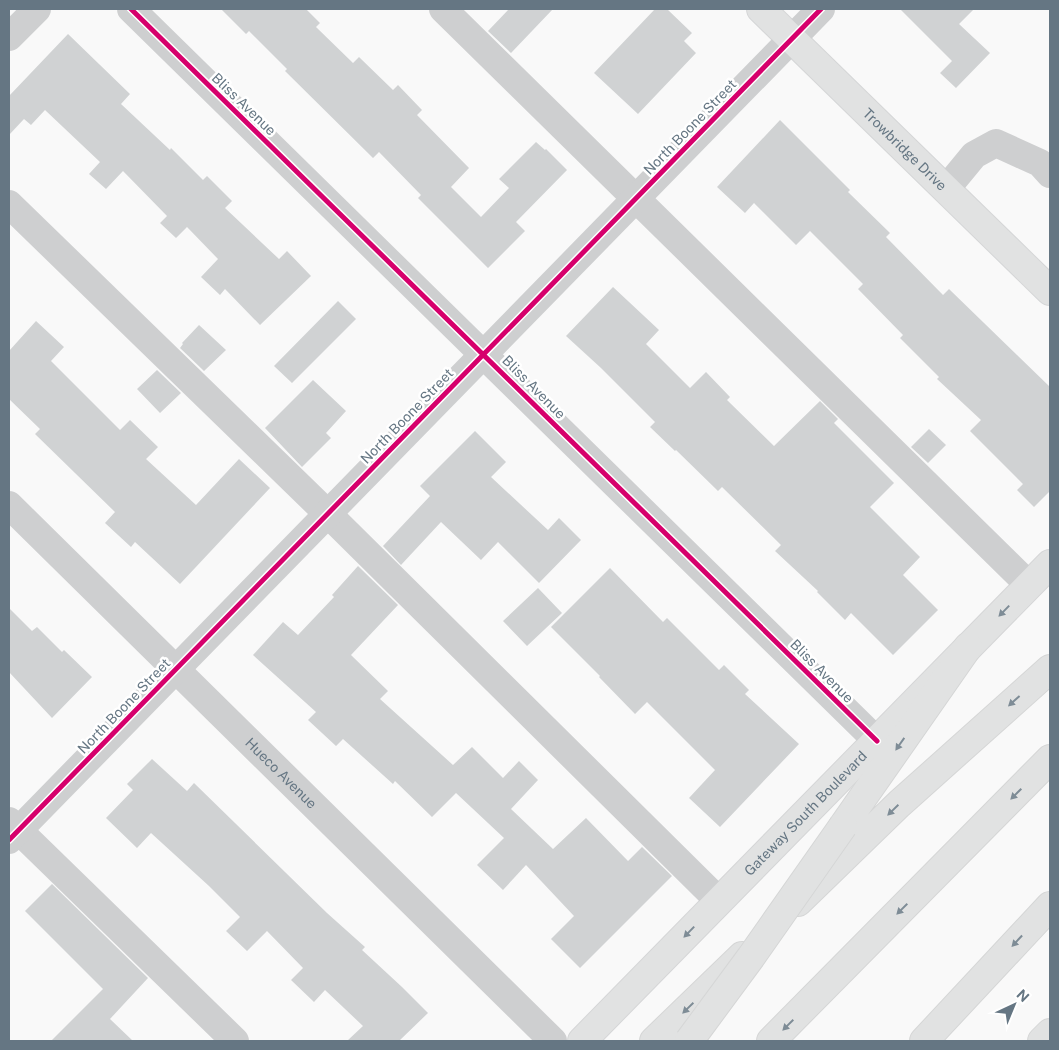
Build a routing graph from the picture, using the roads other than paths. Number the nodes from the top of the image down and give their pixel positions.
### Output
1 (36, 9) edge
2 (131, 9) edge
3 (443, 9) edge
4 (761, 9) edge
5 (821, 9) edge
6 (9, 37) edge
7 (792, 39) junction
8 (1050, 174) edge
9 (946, 189) junction
10 (635, 199) junction
11 (9, 204) edge
12 (1050, 291) edge
13 (484, 354) junction
14 (9, 506) edge
15 (327, 514) junction
16 (1050, 564) edge
17 (1029, 585) junction
18 (968, 647) junction
19 (1050, 668) edge
20 (175, 670) junction
21 (877, 741) junction
22 (1050, 759) edge
23 (12, 830) edge
24 (719, 902) junction
25 (1050, 906) edge
26 (1050, 1033) edge
27 (235, 1041) edge
28 (553, 1041) edge
29 (582, 1041) edge
30 (654, 1041) edge
31 (690, 1041) edge
32 (771, 1041) edge
33 (924, 1041) edge
34 (1042, 1041) edge

1 - 6 street
2 - 13 street, Bliss Avenue
3 - 10 street
4 - 7 main road, Trowbridge Drive
5 - 7 street, North Boone Street
7 - 9 main road, Trowbridge Drive
7 - 10 street, North Boone Street
8 - 9 street
9 - 12 main road, Trowbridge Drive
10 - 13 street, North Boone Street
10 - 17 street
11 - 15 street
13 - 15 street, North Boone Street
13 - 21 street, Bliss Avenue
14 - 20 street, Hueco Avenue
15 - 20 street, North Boone Street
15 - 24 street
16 - 17 main road, Gateway South Boulevard
17 -> 18 main road, Gateway South Boulevard
18 - 21 main road, Gateway South Boulevard
18 -> 31 main road, bridge
19 -> 30 main road
20 - 23 street, North Boone Street
20 - 28 street, Hueco Avenue
21 - 24 main road, Gateway South Boulevard
22 -> 32 main road
23 - 27 street
24 -> 29 main road, Gateway South Boulevard
25 -> 33 main road
26 - 34 main road

